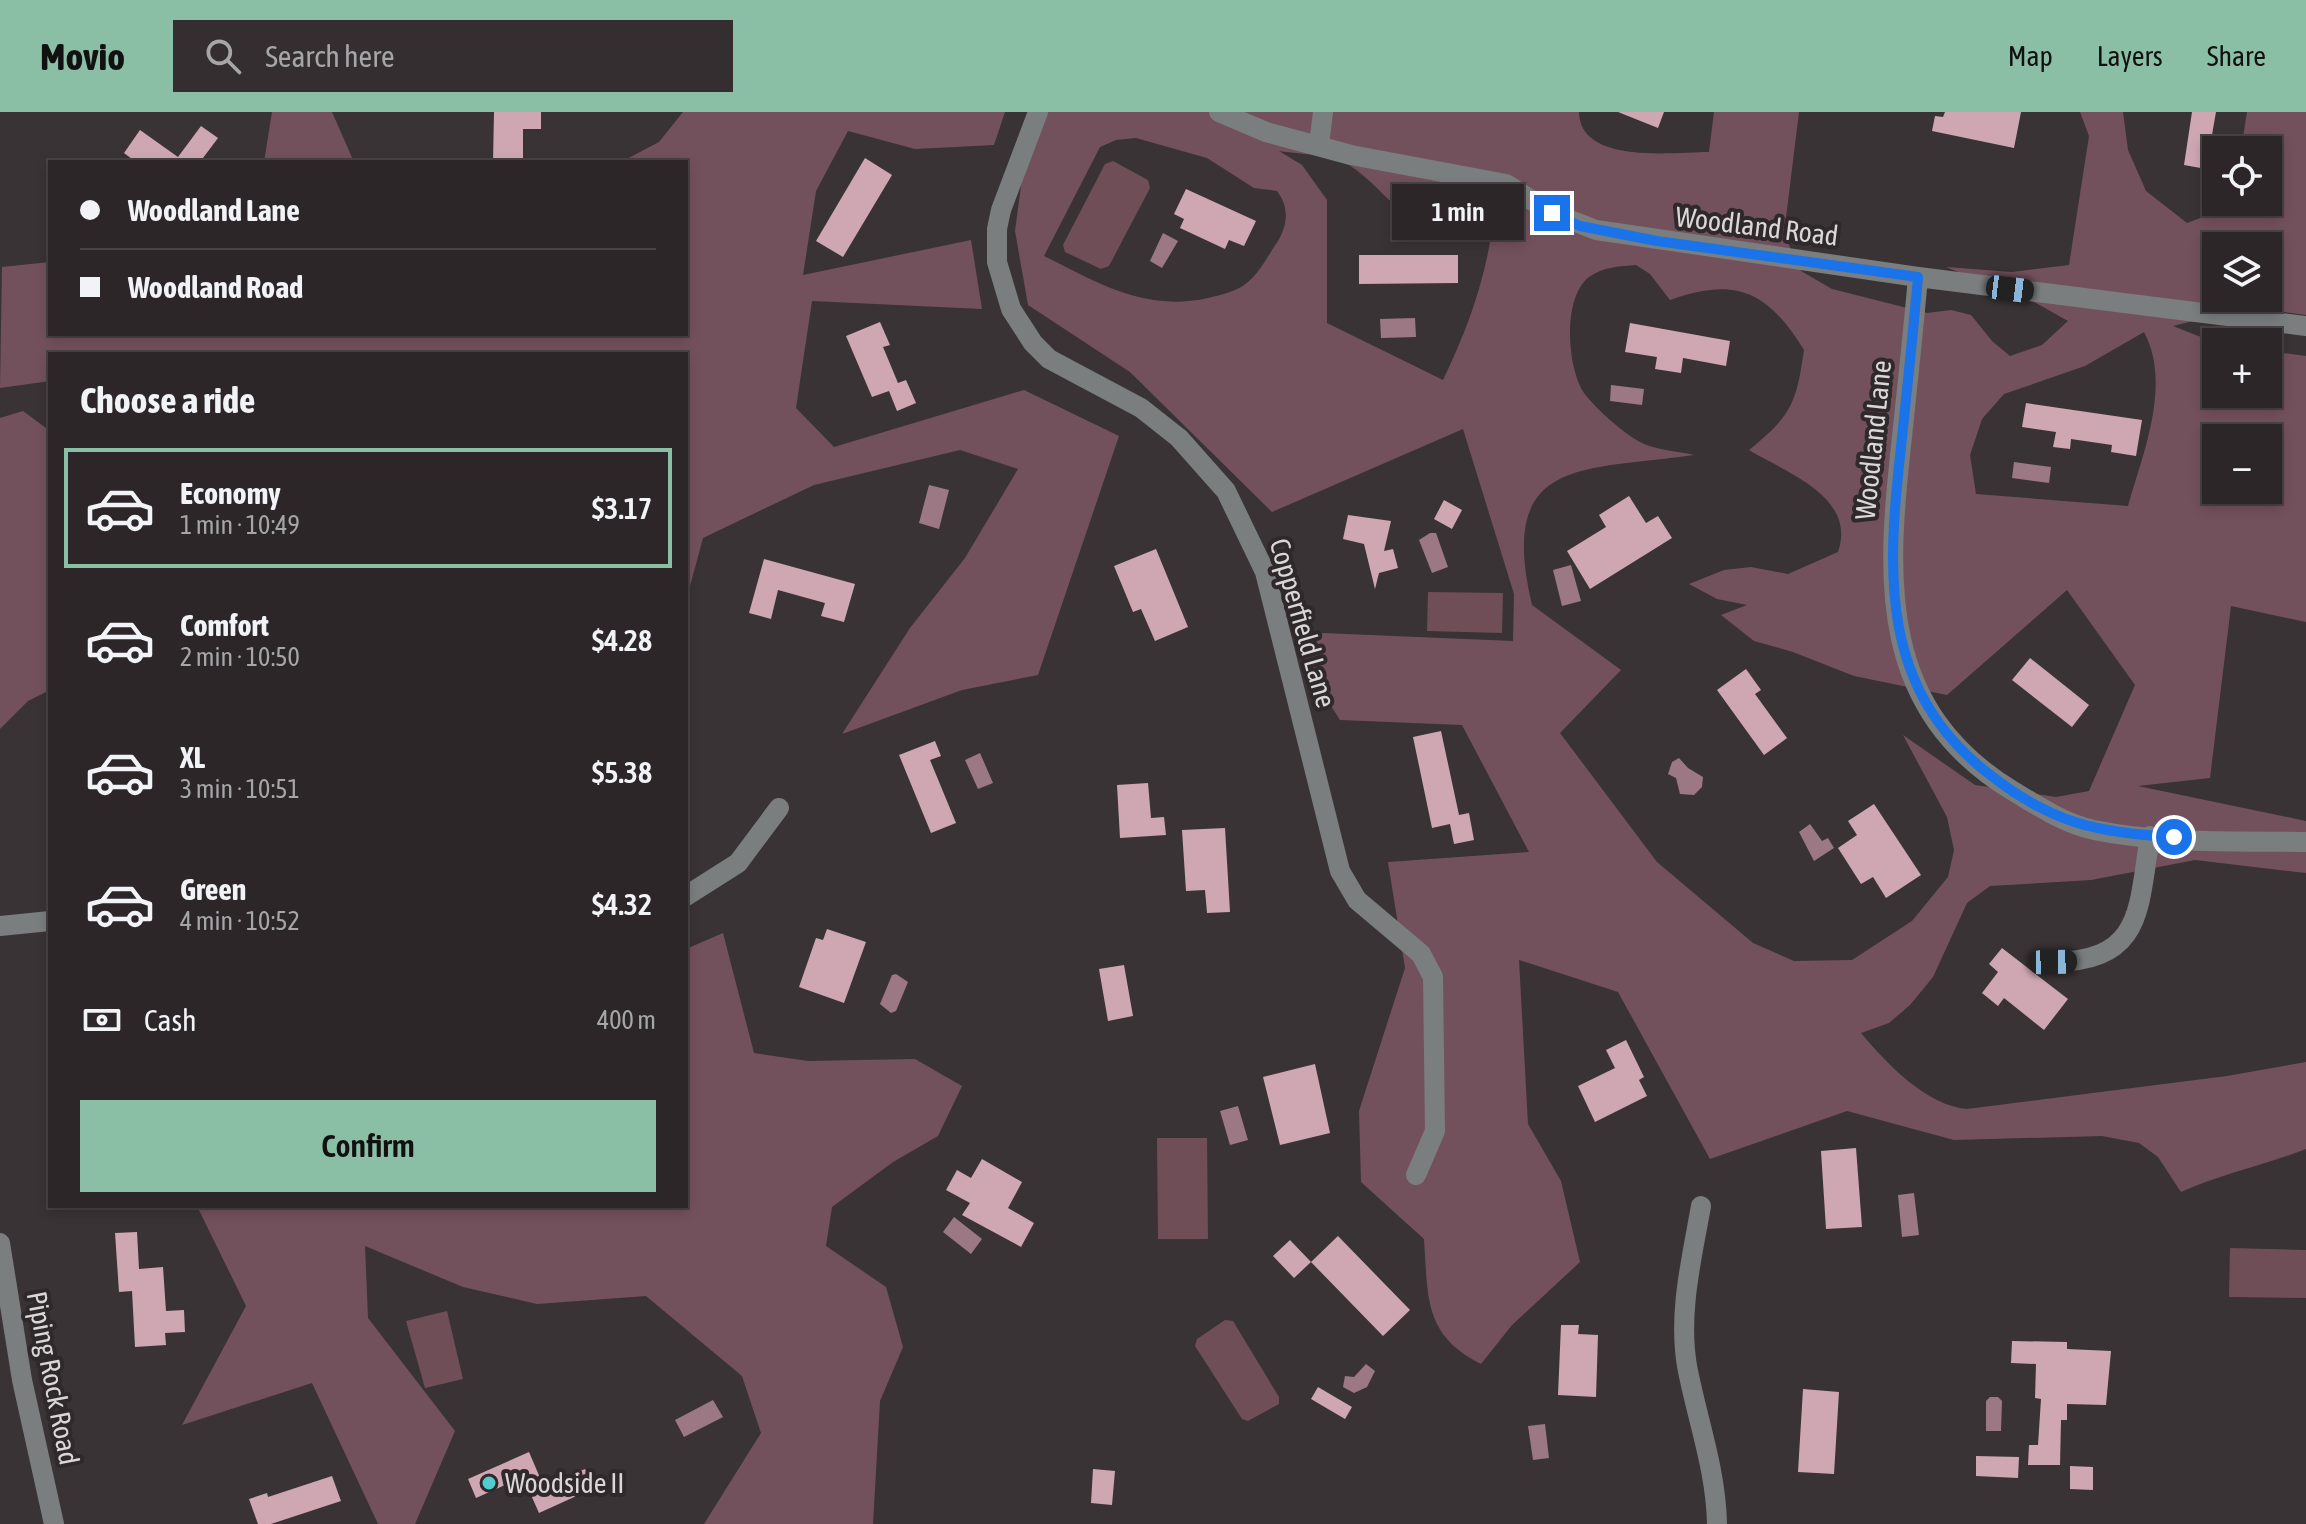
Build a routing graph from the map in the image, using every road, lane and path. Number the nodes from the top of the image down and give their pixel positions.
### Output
1 (1038, 112) edge
2 (1219, 112) edge
3 (1323, 112) edge
4 (1319, 145) junction
5 (1918, 277) junction
6 (2306, 326) edge
7 (779, 808) dead end
8 (2150, 836) junction
9 (2306, 842) edge
10 (688, 895) edge
11 (48, 921) edge
12 (0, 926) edge
13 (2053, 962) dead end
14 (1416, 1175) dead end
15 (1701, 1206) dead end
16 (0, 1243) edge
17 (54, 1524) edge
18 (1717, 1524) edge

1 - 14 street, Copperfield Lane
2 - 4 street, Woodland Road
3 - 4 street
4 - 5 street, Woodland Road
5 - 6 street, Woodland Road
5 - 8 street, Woodland Lane
7 - 10 street
8 - 9 street, Woodland Lane
8 - 13 street
11 - 12 street
15 - 18 street
16 - 17 street, Piping Rock Road

